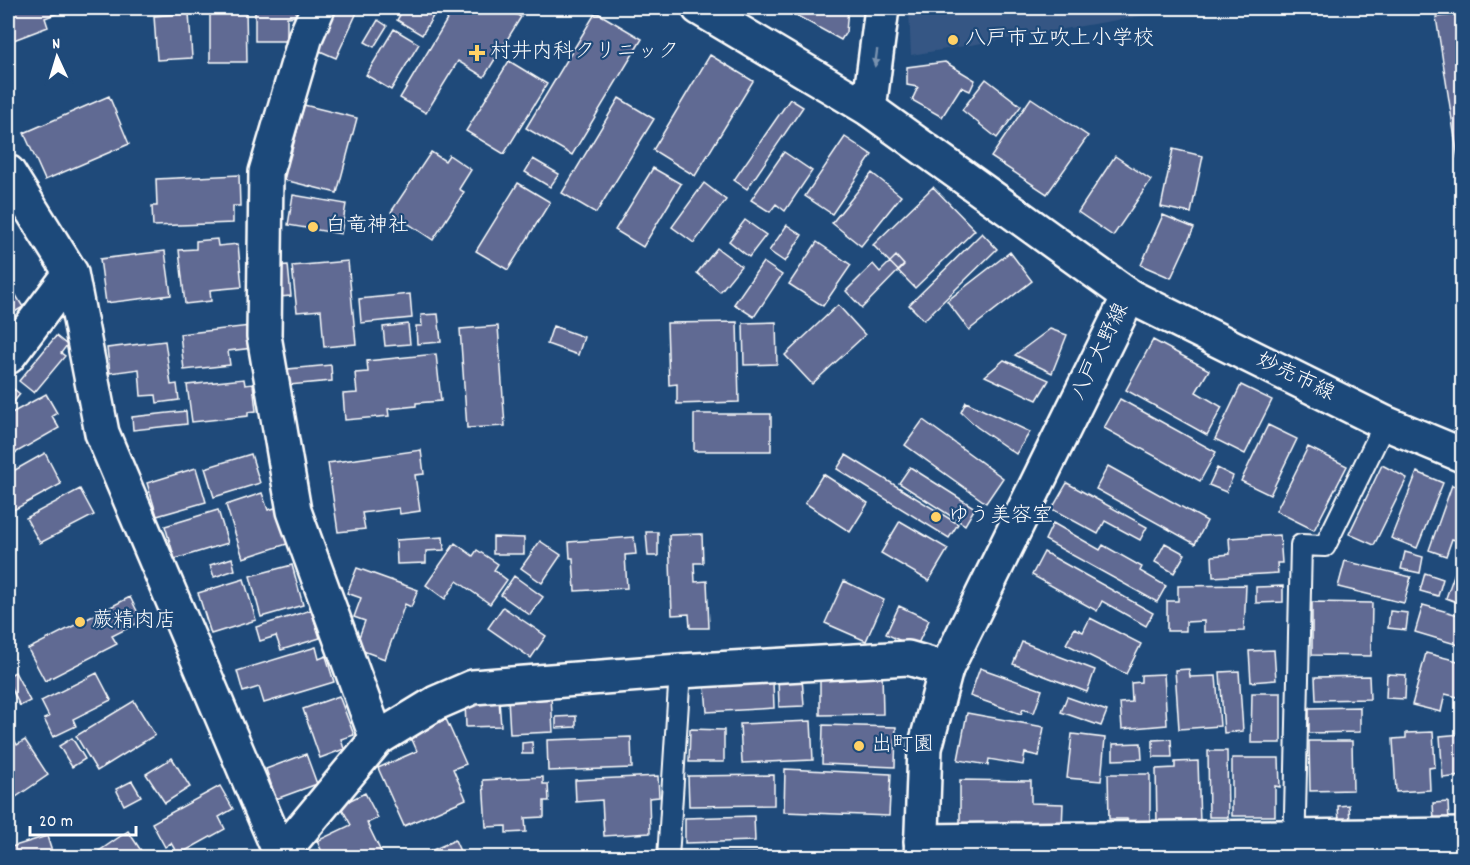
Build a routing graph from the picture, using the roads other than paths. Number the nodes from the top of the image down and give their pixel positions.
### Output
1 (318, 8) edge
2 (699, 8) edge
3 (882, 8) edge
4 (869, 109) junction
5 (8, 172) edge
6 (71, 273) junction
7 (1129, 296) junction
8 (8, 357) edge
9 (1385, 423) junction
10 (1462, 455) edge
11 (946, 669) junction
12 (680, 671) junction
13 (377, 739) junction
14 (1462, 835) edge
15 (1294, 847) edge
16 (921, 849) edge
17 (279, 855) edge
18 (668, 858) edge

1 - 13 street
2 - 4 street, 八戸大野線
3 -> 4 street
4 - 7 street, 八戸大野線
5 - 6 street
6 - 8 street
6 - 17 street
7 - 9 street, 妙売市線
7 - 11 street, 八戸大野線
9 - 10 street, 妙売市線
9 - 15 lane
11 - 12 street
11 - 16 street, 八戸大野線
12 - 13 street
12 - 18 lane
13 - 17 street
14 - 15 street
15 - 16 street

